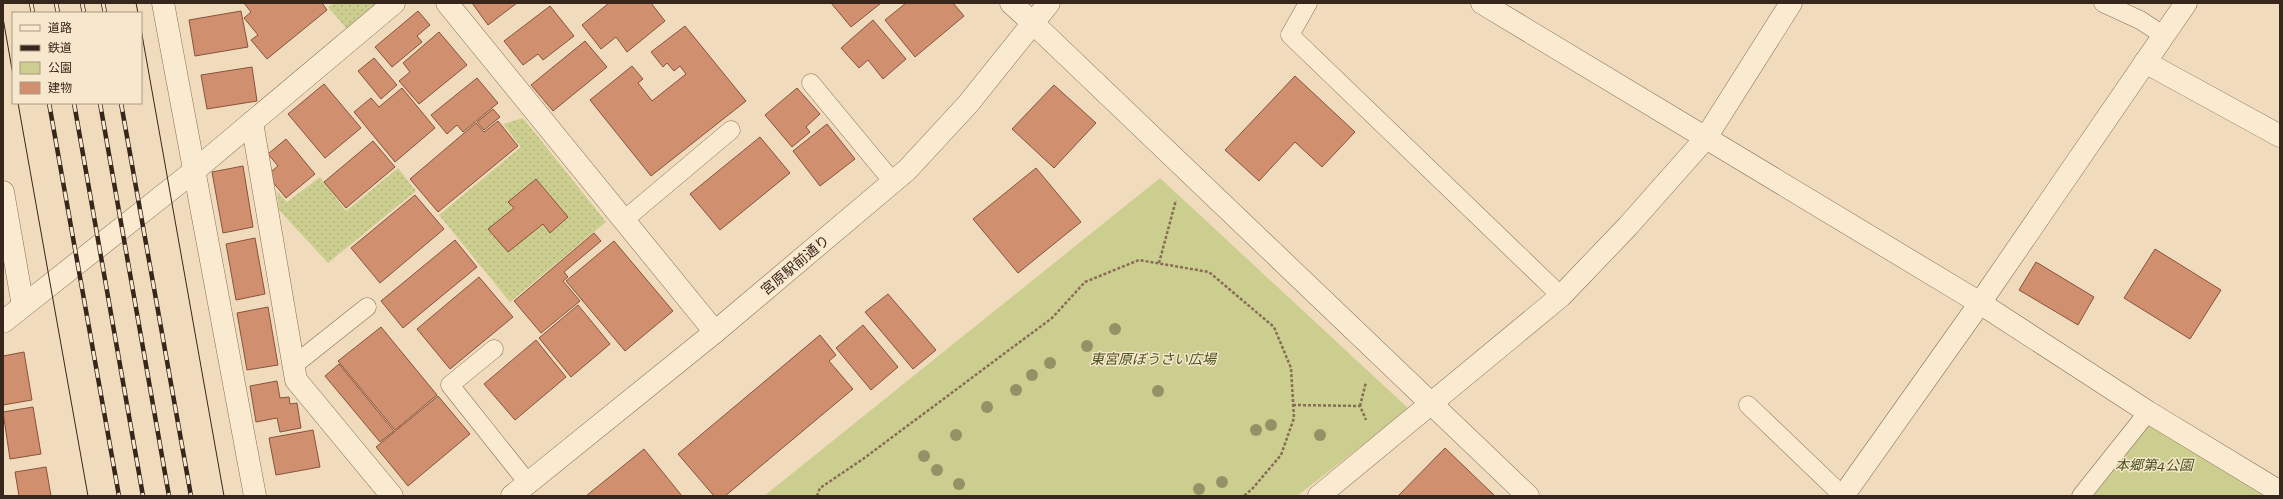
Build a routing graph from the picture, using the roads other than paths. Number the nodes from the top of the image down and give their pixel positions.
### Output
1 (163, 3) edge
2 (394, 3) edge
3 (447, 3) edge
4 (1011, 3) edge
5 (1049, 3) edge
6 (1308, 3) edge
7 (1482, 3) edge
8 (1791, 3) edge
9 (2103, 3) edge
10 (2186, 3) edge
11 (1034, 24) junction
12 (2163, 35) junction
13 (2145, 62) junction
14 (811, 83) dead end
15 (252, 122) junction
16 (731, 130) dead end
17 (2280, 136) edge
18 (1705, 139) junction
19 (194, 171) junction
20 (893, 182) junction
21 (3, 192) edge
22 (624, 220) junction
23 (1561, 296) junction
24 (1980, 304) junction
25 (23, 306) junction
26 (367, 307) dead end
27 (3, 322) edge
28 (715, 332) junction
29 (494, 349) dead end
30 (294, 365) junction
31 (1432, 403) junction
32 (1748, 405) dead end
33 (2148, 412) junction
34 (520, 489) edge
35 (2280, 492) edge
36 (255, 496) edge
37 (392, 496) edge
38 (1319, 496) edge
39 (1528, 496) edge
40 (1843, 496) edge
41 (2081, 496) edge

1 - 19 street
2 - 15 street
3 - 22 street
4 - 11 street
5 - 11 street, 宮原駅前通り
6 - 23 lane
7 - 18 street
8 - 18 street
9 - 12 lane
10 - 12 street
11 - 20 street, 宮原駅前通り
11 - 31 street
12 - 13 street
13 - 17 street
13 - 24 street
14 - 20 lane
15 - 19 street
15 - 30 street
16 - 22 lane
18 - 23 street
18 - 24 street
19 - 25 street
19 - 36 street
20 - 28 street, 宮原駅前通り
21 - 25 street
22 - 28 street
23 - 31 street
24 - 33 street
24 - 40 street
25 - 27 street
26 - 30 lane
28 - 34 street, 宮原駅前通り
29 - 34 lane
30 - 37 street
31 - 38 street
31 - 39 street
32 - 40 lane
33 - 35 street
33 - 41 lane

